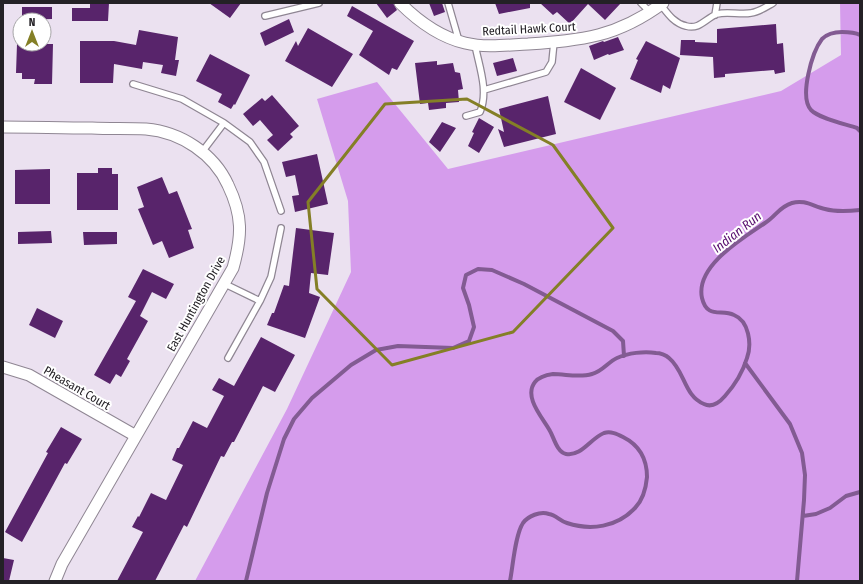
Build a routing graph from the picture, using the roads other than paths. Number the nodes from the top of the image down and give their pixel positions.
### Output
1 (319, 3) edge
2 (400, 3) edge
3 (448, 3) edge
4 (641, 3) edge
5 (717, 3) edge
6 (773, 3) edge
7 (662, 4) edge
8 (650, 12) junction
9 (715, 15) junction
10 (265, 16) dead end
11 (460, 41) junction
12 (554, 42) junction
13 (475, 44) junction
14 (133, 84) dead end
15 (484, 90) junction
16 (466, 116) dead end
17 (224, 123) junction
18 (3, 127) edge
19 (202, 152) junction
20 (281, 211) dead end
21 (281, 228) dead end
22 (225, 284) junction
23 (260, 301) junction
24 (228, 358) dead end
25 (3, 367) edge
26 (136, 436) junction
27 (55, 581) edge

1 - 10 lane
2 - 11 street, Redtail Hawk Court
3 - 11 lane
4 - 8 lane
5 - 9 lane
6 - 9 lane
7 - 8 street, Redtail Hawk Court
7 - 9 lane
8 - 12 street, Redtail Hawk Court
11 - 13 street, Redtail Hawk Court
12 - 13 street, Redtail Hawk Court
12 - 15 lane
13 - 15 lane
14 - 17 lane
15 - 16 lane
17 - 19 lane
17 - 20 lane
18 - 19 street, East Huntington Drive
19 - 22 street, East Huntington Drive
21 - 23 lane
22 - 23 lane
22 - 26 street, East Huntington Drive
23 - 24 lane
25 - 26 street, Pheasant Court
26 - 27 street, East Huntington Drive

